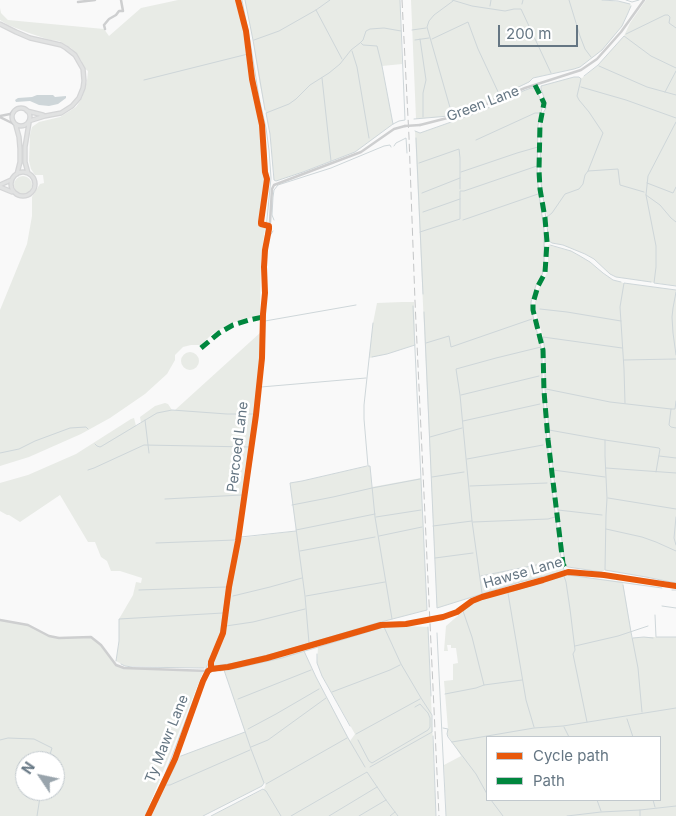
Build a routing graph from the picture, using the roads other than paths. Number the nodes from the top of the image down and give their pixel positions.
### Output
1 (95, 0) edge
2 (121, 0) edge
3 (644, 0) edge
4 (78, 2) dead end
5 (0, 24) edge
6 (105, 29) dead end
7 (14, 111) junction
8 (27, 111) junction
9 (0, 116) edge
10 (45, 116) junction
11 (29, 121) junction
12 (15, 124) junction
13 (17, 174) junction
14 (28, 174) junction
15 (12, 180) junction
16 (0, 186) edge
17 (15, 194) junction
18 (269, 226) dead end
19 (676, 586) edge
20 (0, 620) edge
21 (207, 670) junction
22 (148, 816) edge

1 - 4 street
2 - 6 street
3 - 18 street, Green Lane, bridge
5 - 10 street
7 - 8 street
7 - 9 street
7 - 12 street
8 - 10 street
8 - 11 street
9 - 12 street
10 - 11 street
11 - 12 street
11 - 14 street
12 - 13 street
13 - 14 street
13 - 15 street
14 - 17 street
15 - 16 street
15 - 17 street
16 - 17 street
19 - 21 street, Hawse Lane, bridge
20 - 21 street, Hawse Lane
21 - 22 street, Ty Mawr Lane

